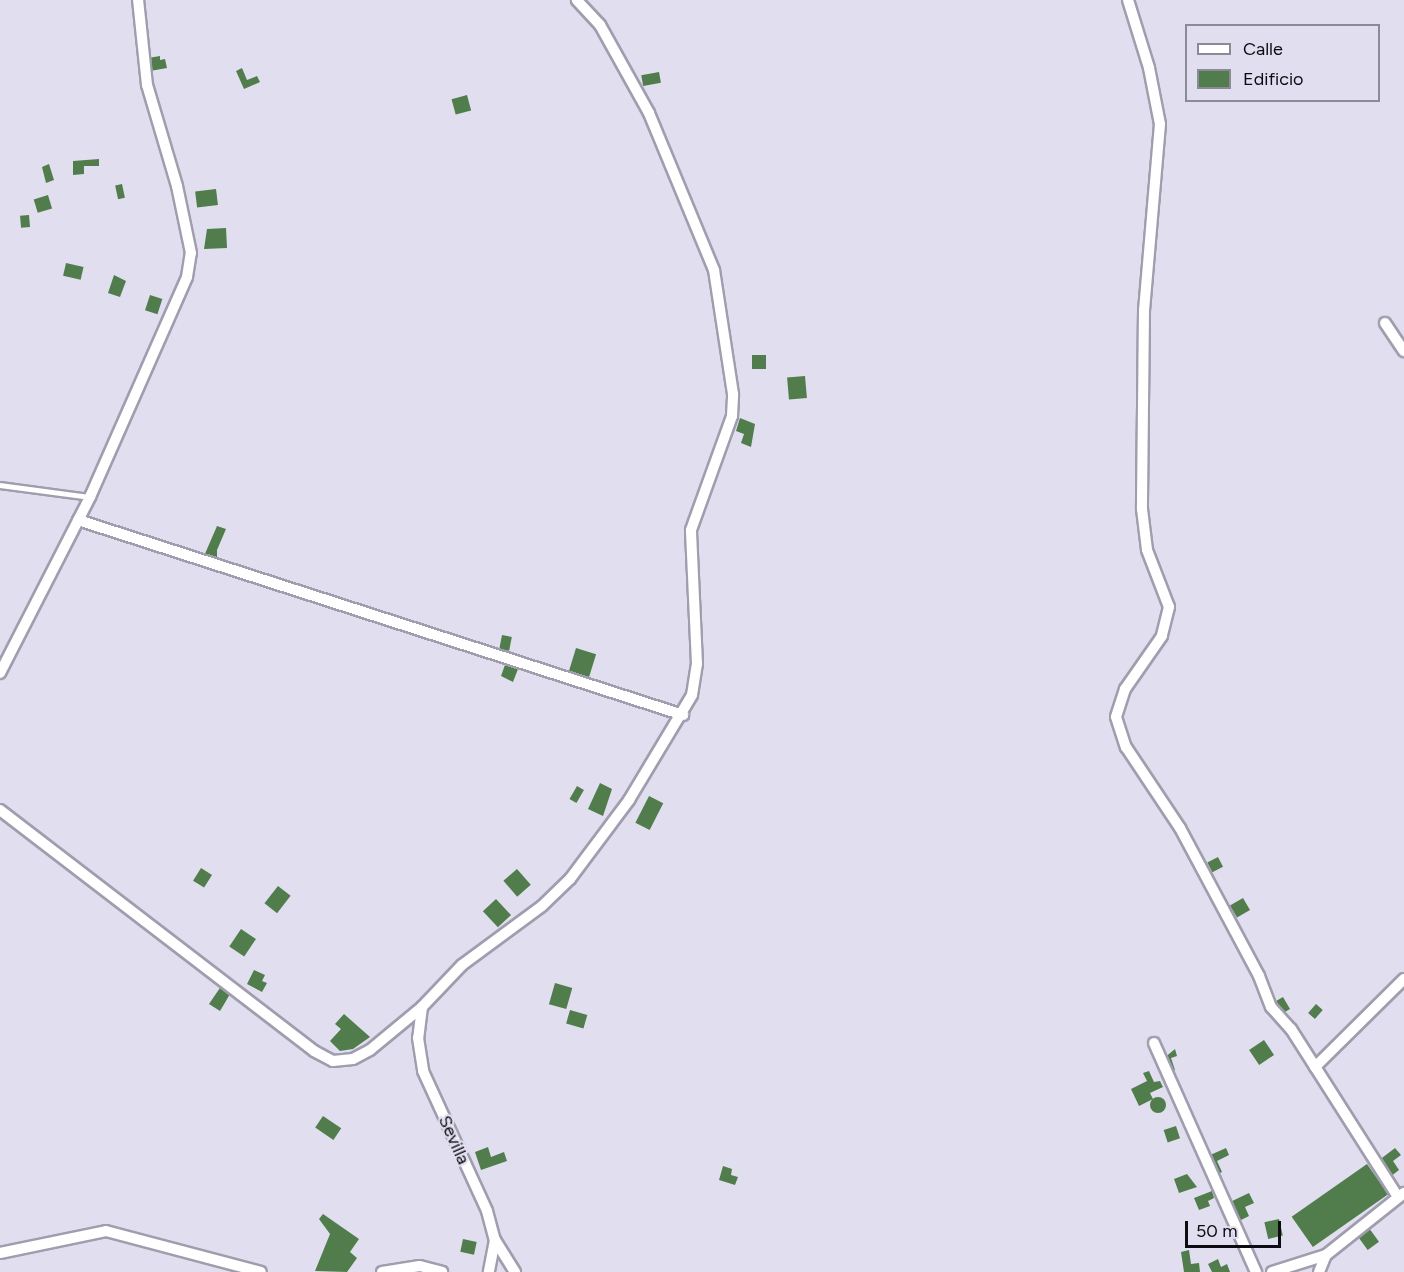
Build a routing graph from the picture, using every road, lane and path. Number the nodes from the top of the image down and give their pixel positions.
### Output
1 (138, 0) edge
2 (577, 0) edge
3 (1128, 0) edge
4 (1384, 323) dead end
5 (1404, 351) edge
6 (0, 485) edge
7 (90, 497) junction
8 (78, 520) junction
9 (0, 674) edge
10 (683, 715) junction
11 (0, 810) edge
12 (1404, 979) edge
13 (422, 1007) junction
14 (1154, 1043) dead end
15 (1315, 1067) junction
16 (1401, 1195) edge
17 (495, 1240) junction
18 (0, 1253) edge
19 (1326, 1255) junction
20 (261, 1272) edge
21 (382, 1272) edge
22 (442, 1272) edge
23 (489, 1272) edge
24 (515, 1272) edge
25 (1256, 1272) edge
26 (1272, 1272) edge
27 (1319, 1272) edge

1 - 7 street
2 - 10 street
3 - 15 street
4 - 5 street
6 - 7 lane
7 - 8 street
8 - 9 street
8 - 10 street
10 - 13 street
11 - 13 street
12 - 15 street
13 - 17 street, Sevilla
14 - 25 street
15 - 16 street
16 - 19 street
17 - 23 street, Sevilla
17 - 24 street
18 - 20 street
19 - 26 street
19 - 27 street
21 - 22 street

